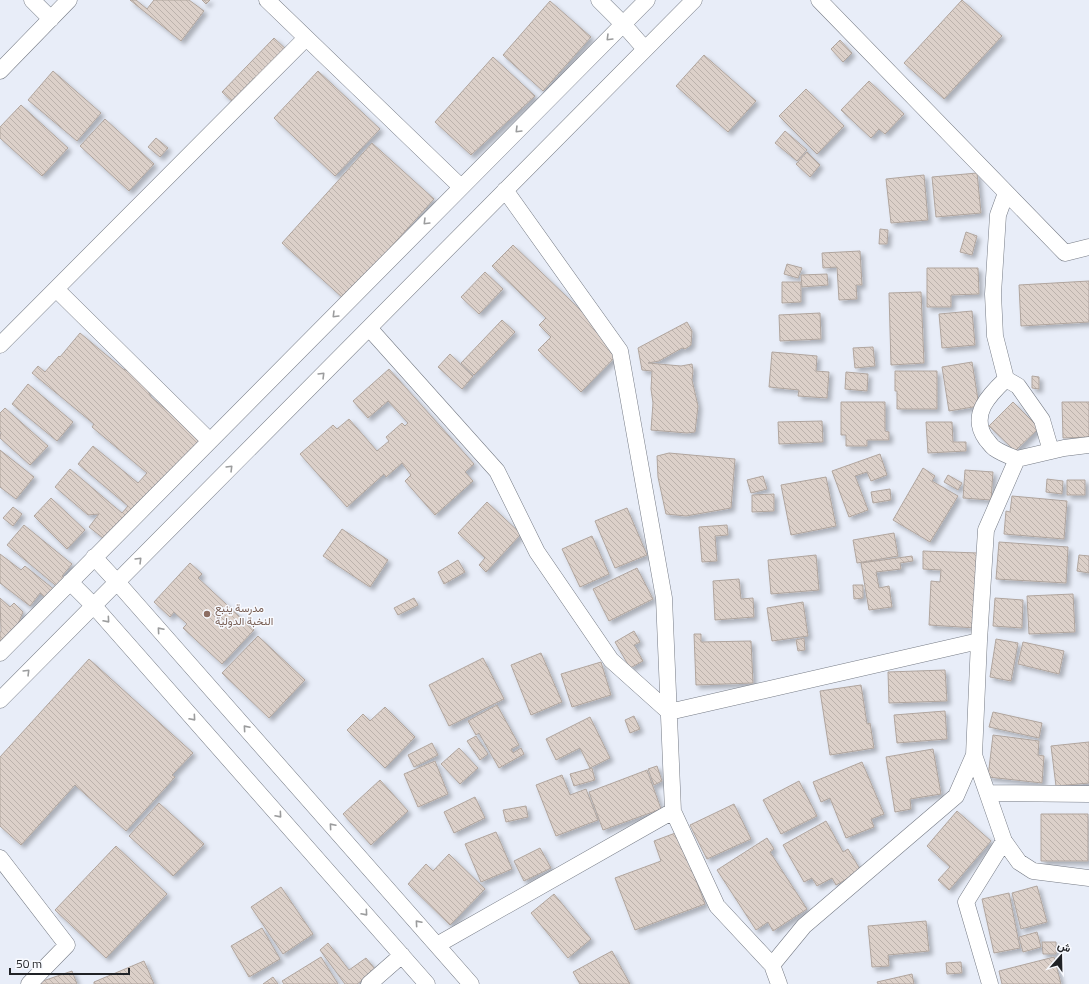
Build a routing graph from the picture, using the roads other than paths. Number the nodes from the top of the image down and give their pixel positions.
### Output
1 (32, 0) edge
2 (69, 0) edge
3 (267, 0) edge
4 (599, 0) edge
5 (647, 0) edge
6 (694, 0) edge
7 (819, 0) edge
8 (51, 19) junction
9 (623, 24) junction
10 (306, 38) junction
11 (645, 49) junction
12 (0, 71) edge
13 (461, 187) junction
14 (505, 190) junction
15 (1006, 192) junction
16 (1089, 247) edge
17 (57, 290) junction
18 (369, 328) junction
19 (0, 345) edge
20 (1006, 379) junction
21 (210, 440) junction
22 (1089, 444) edge
23 (1051, 451) junction
24 (1017, 459) junction
25 (94, 557) junction
26 (70, 582) junction
27 (117, 582) junction
28 (94, 606) junction
29 (979, 641) junction
30 (0, 652) edge
31 (0, 700) edge
32 (669, 712) junction
33 (974, 755) junction
34 (988, 793) junction
35 (1089, 794) edge
36 (673, 811) junction
37 (1004, 841) junction
38 (0, 858) edge
39 (1089, 878) edge
40 (437, 945) junction
41 (402, 955) junction
42 (772, 965) junction
43 (29, 984) edge
44 (369, 984) edge
45 (427, 984) edge
46 (471, 984) edge
47 (779, 984) edge
48 (990, 984) edge

1 - 8 street
2 - 8 street
3 - 10 street
4 - 9 street
5 - 9 street
6 - 11 street
7 - 15 street
8 - 12 street
9 - 11 street
9 -> 13 street
10 - 13 street
10 - 17 street
11 - 14 street
13 -> 21 street
14 - 18 street
14 - 32 street
15 - 16 street
15 - 20 street
17 - 19 street
17 - 21 street
27 -> 18 street
18 - 32 street
20 - 23 street
20 - 24 street
21 - 25 street
22 - 23 street
23 - 24 street
24 - 29 street
25 - 26 street
25 - 27 street
26 - 28 street
26 - 30 street
27 - 28 street
40 -> 27 street
31 -> 28 street
28 -> 41 street
29 - 32 street
29 - 33 street
32 - 36 street
33 - 34 street
33 - 42 street
34 - 35 street
34 - 37 street
36 - 40 street
36 - 42 street
37 - 39 street
37 - 48 street
38 - 43 street
40 - 46 street
41 - 44 street
41 - 45 street
42 - 47 street

